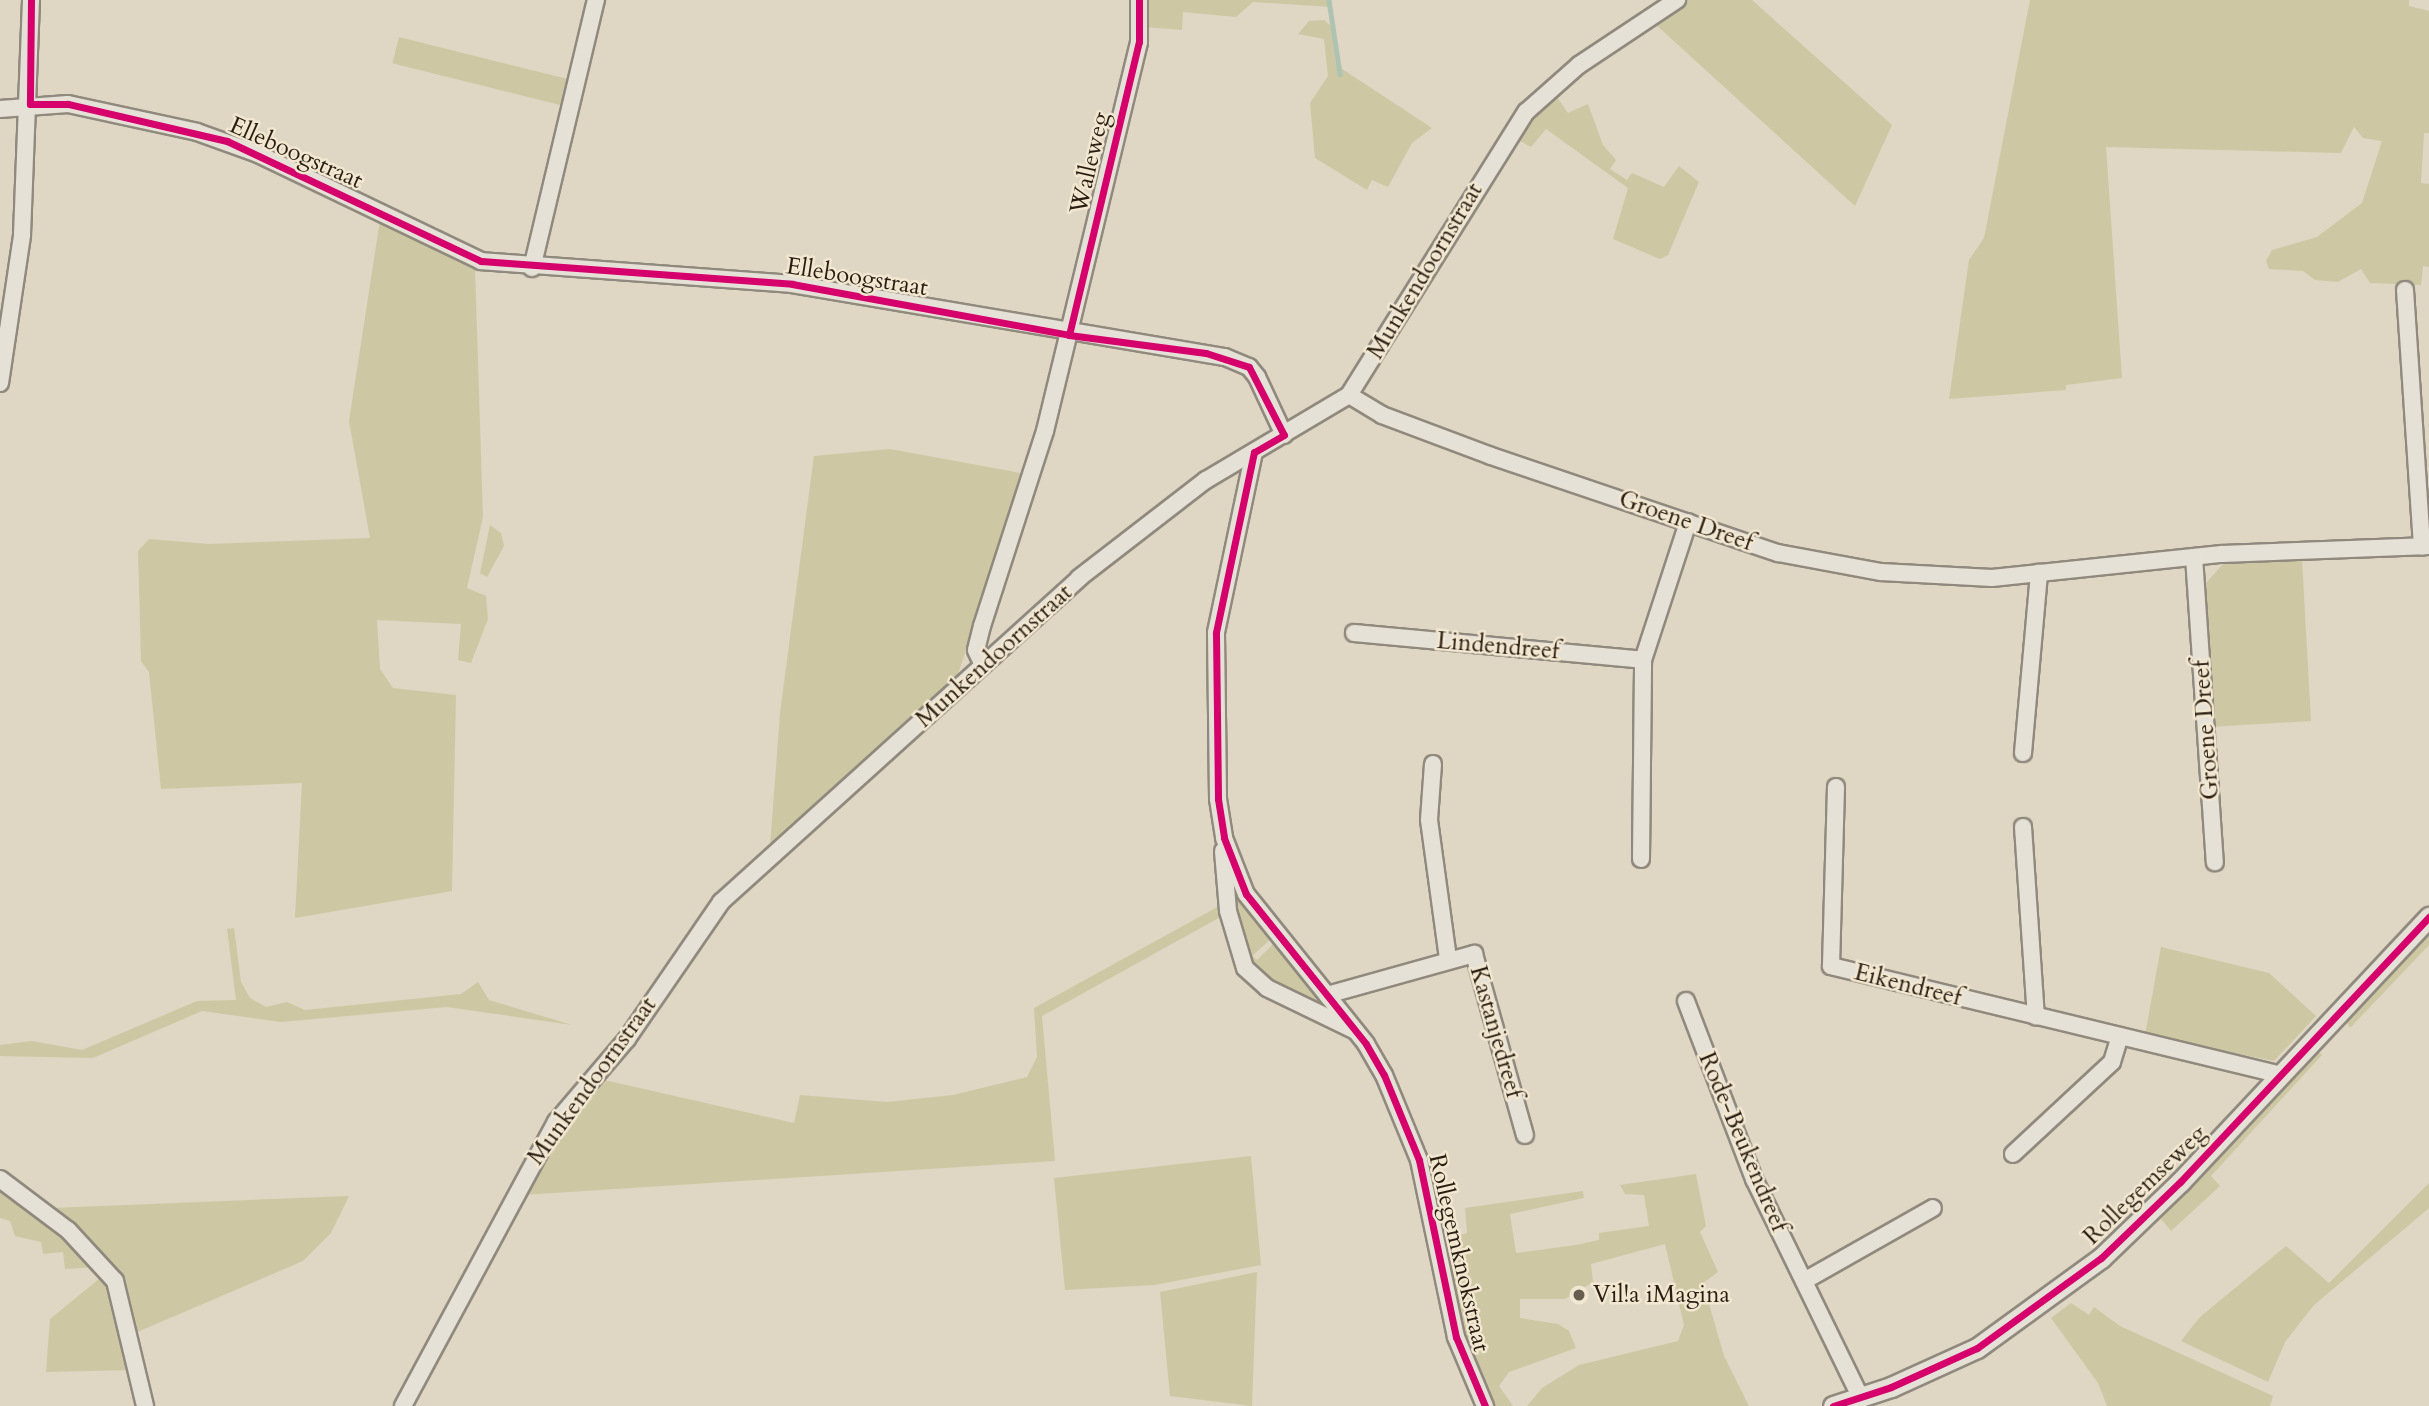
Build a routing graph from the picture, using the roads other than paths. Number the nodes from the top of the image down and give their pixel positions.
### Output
1 (31, 0) edge
2 (596, 0) edge
3 (1139, 0) edge
4 (1677, 0) edge
5 (30, 104) junction
6 (0, 109) edge
7 (532, 268) junction
8 (2405, 290) dead end
9 (1069, 335) junction
10 (0, 383) edge
11 (1349, 395) junction
12 (1284, 435) junction
13 (1254, 452) junction
14 (1688, 522) junction
15 (2426, 546) edge
16 (2194, 557) junction
17 (2039, 573) junction
18 (1354, 633) dead end
19 (1643, 660) junction
20 (982, 663) junction
21 (2024, 753) dead end
22 (1433, 764) dead end
23 (1836, 787) dead end
24 (2024, 827) dead end
25 (1224, 838) junction
26 (1641, 859) dead end
27 (2214, 862) dead end
28 (2429, 917) edge
29 (1448, 959) junction
30 (1327, 995) junction
31 (1686, 1001) dead end
32 (2036, 1017) junction
33 (1355, 1030) junction
34 (2120, 1036) junction
35 (2280, 1075) junction
36 (1525, 1135) dead end
37 (2013, 1154) dead end
38 (0, 1179) edge
39 (1933, 1208) dead end
40 (1804, 1281) junction
41 (1861, 1398) junction
42 (145, 1406) edge
43 (403, 1406) edge
44 (1485, 1406) edge
45 (1833, 1406) edge

1 - 5 street
2 - 7 street
3 - 9 street, Walleweg
4 - 11 street, Munkendoornstraat
5 - 6 street, Elleboogstraat
5 - 7 street, Elleboogstraat
5 - 10 street
7 - 9 street, Elleboogstraat
8 - 15 street, Groene Dreef
9 - 12 street, Elleboogstraat
9 - 20 street, Walleweg
11 - 12 street, Munkendoornstraat
11 - 14 street, Groene Dreef
12 - 13 street, Munkendoornstraat
13 - 20 street, Munkendoornstraat
13 - 25 street, Rollegemknokstraat
14 - 17 street, Groene Dreef
14 - 19 street
15 - 16 street, Groene Dreef
16 - 17 street, Groene Dreef
16 - 27 street, Groene Dreef
17 - 21 street
18 - 19 street, Lindendreef
19 - 26 street
20 - 43 street, Munkendoornstraat
22 - 29 street, Kastanjedreef
23 - 32 street, Eikendreef
24 - 32 street
25 - 30 street, Rollegemknokstraat
25 - 33 street, Rollegemknokstraat
28 - 35 street, Rollegemseweg
29 - 30 street, Kastanjedreef
29 - 36 street, Kastanjedreef
30 - 33 street, Rollegemknokstraat
31 - 40 street, Rode-Beukendreef
32 - 34 street, Eikendreef
33 - 44 street, Rollegemknokstraat
34 - 35 street, Eikendreef
34 - 37 street
35 - 41 street, Rollegemseweg
38 - 42 street
39 - 40 street
40 - 41 street, Rode-Beukendreef
41 - 45 street, Rollegemseweg

